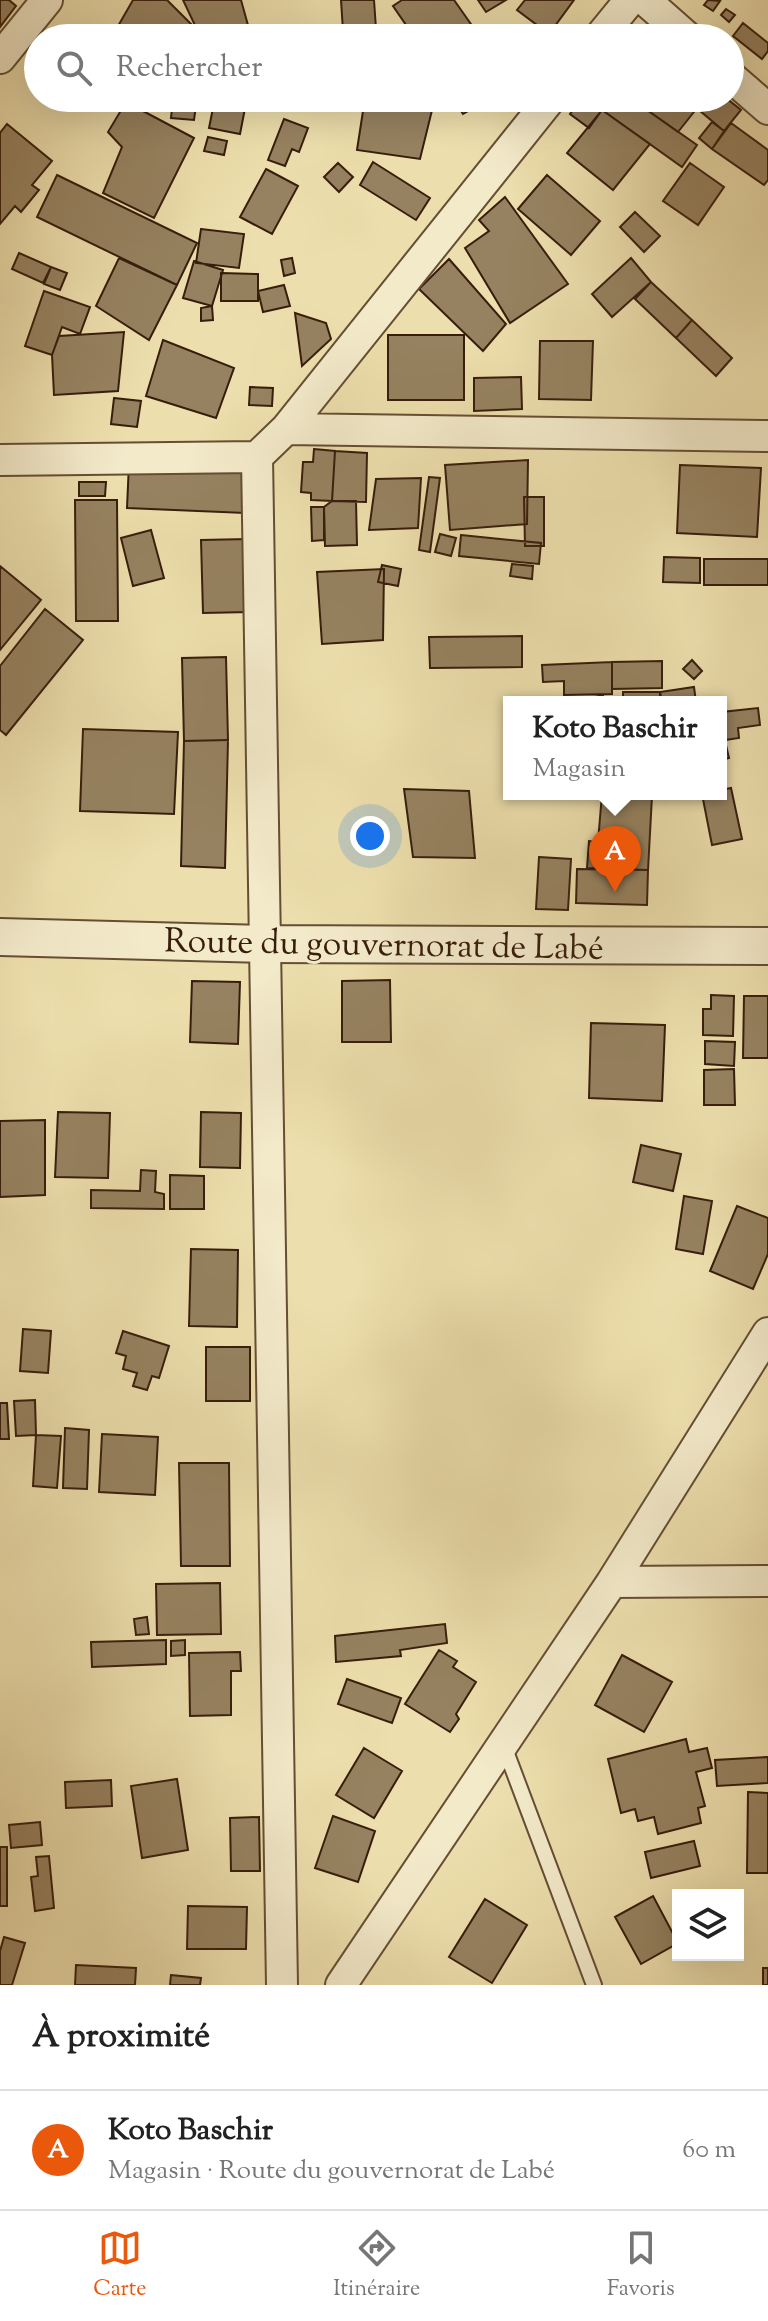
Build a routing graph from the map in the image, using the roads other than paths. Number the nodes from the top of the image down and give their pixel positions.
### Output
1 (47, 0) edge
2 (630, 0) edge
3 (645, 0) edge
4 (28, 24) edge
5 (610, 24) edge
6 (672, 24) edge
7 (24, 28) edge
8 (0, 58) edge
9 (744, 88) edge
10 (768, 109) edge
11 (540, 112) edge
12 (286, 429) junction
13 (768, 436) edge
14 (257, 457) junction
15 (0, 460) edge
16 (0, 937) edge
17 (265, 944) junction
18 (768, 946) edge
19 (768, 1333) edge
20 (768, 1581) edge
21 (612, 1582) junction
22 (503, 1744) junction
23 (282, 1985) edge
24 (341, 1985) edge
25 (594, 1985) edge

1 - 4 street
2 - 5 street
3 - 6 street
7 - 8 street
9 - 10 street
11 - 12 street
12 - 13 street
12 - 14 street
14 - 15 street
14 - 17 street
16 - 17 street, Route du gouvernorat de Labé
17 - 18 street, Route du gouvernorat de Labé
17 - 23 street
19 - 21 street
20 - 21 street
21 - 22 street
22 - 24 street
22 - 25 lane

